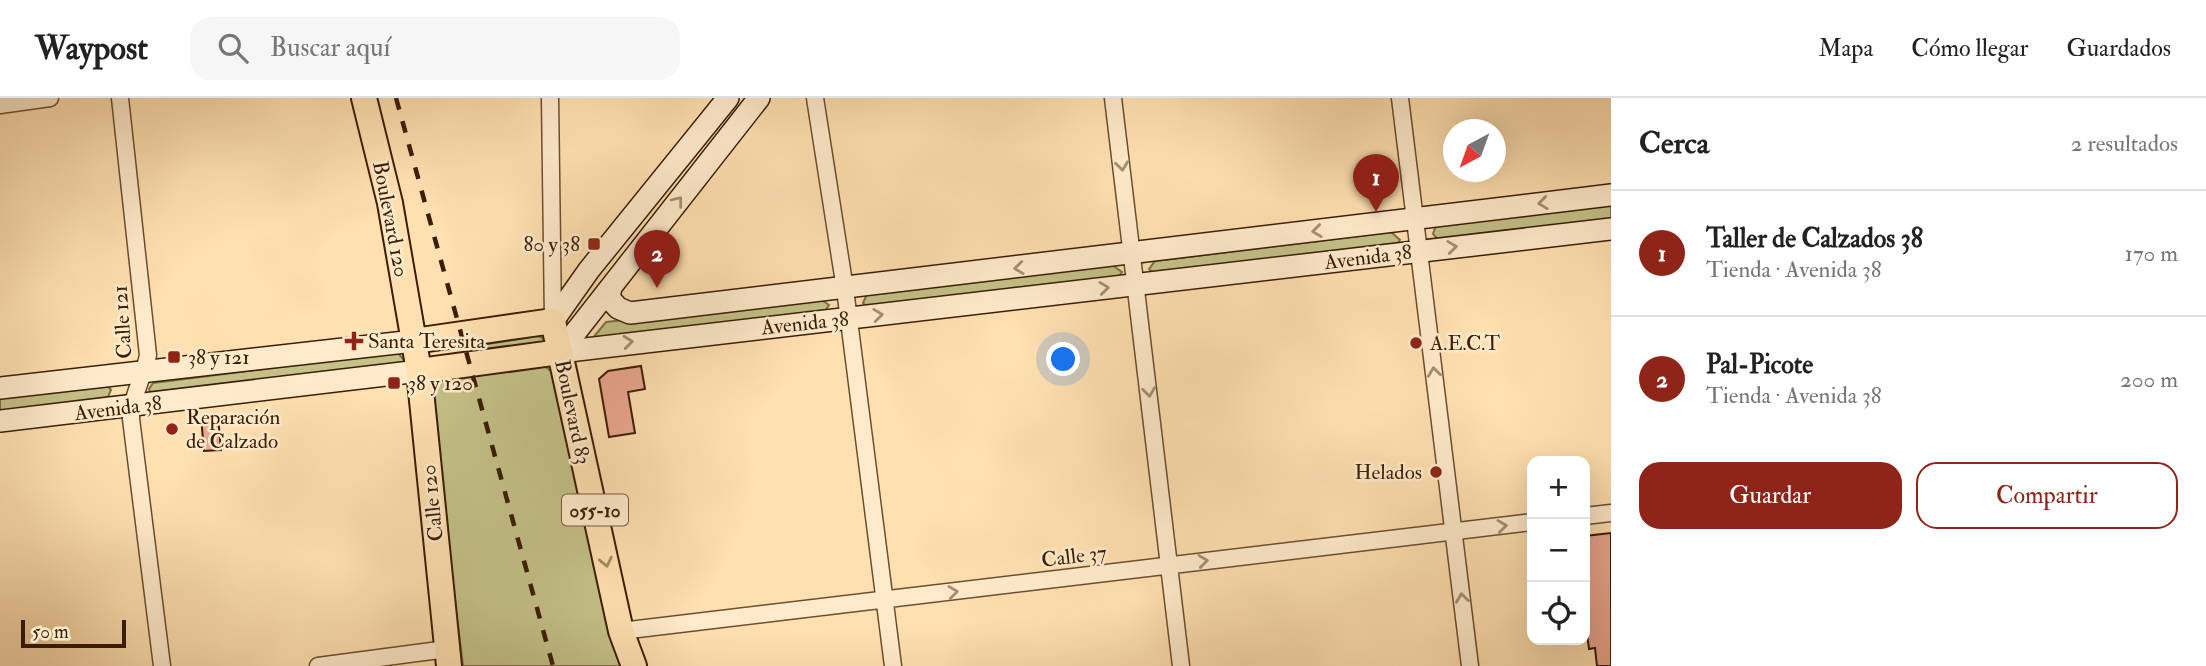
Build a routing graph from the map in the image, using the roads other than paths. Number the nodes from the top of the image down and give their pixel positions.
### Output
1 (50, 98) edge
2 (120, 98) edge
3 (364, 98) edge
4 (550, 98) edge
5 (728, 98) edge
6 (758, 98) edge
7 (815, 98) edge
8 (1114, 98) edge
9 (1401, 98) edge
10 (0, 105) edge
11 (1611, 195) edge
12 (1415, 219) junction
13 (1611, 229) edge
14 (1419, 251) junction
15 (1132, 254) junction
16 (1136, 285) junction
17 (611, 287) junction
18 (845, 289) junction
19 (849, 318) junction
20 (553, 321) junction
21 (414, 341) junction
22 (560, 352) junction
23 (419, 371) junction
24 (145, 372) junction
25 (0, 388) edge
26 (131, 406) junction
27 (0, 421) edge
28 (1611, 513) edge
29 (1590, 515) edge
30 (1527, 523) edge
31 (1454, 531) junction
32 (1169, 565) junction
33 (885, 600) junction
34 (621, 631) junction
35 (448, 658) edge
36 (162, 666) edge
37 (318, 666) edge
38 (634, 666) edge
39 (894, 666) edge
40 (1181, 666) edge
41 (1470, 666) edge

1 - 10 street
2 - 24 street, Calle 121
3 - 21 main road, Boulevard 120
4 - 20 street
5 - 20 main road
17 -> 6 main road
7 - 18 street
8 -> 15 street
9 - 12 street
11 -> 12 main road, Avenida 38
12 - 14 street
12 -> 15 main road, Avenida 38
14 -> 13 main road, Avenida 38
14 - 16 main road, Avenida 38
31 -> 14 street
15 - 16 street
15 -> 18 main road, Avenida 38
19 -> 16 main road, Avenida 38
16 -> 32 street
17 - 18 main road, Avenida 38
17 - 22 main road
18 - 19 street
22 -> 19 main road, Avenida 38
19 - 33 street
20 - 21 main road, Avenida 38
20 - 22 main road, Boulevard 83
21 - 23 main road, Calle 120
21 - 24 main road, Avenida 38
22 - 23 main road, Avenida 38
22 -> 34 main road, Boulevard 83 / 055-10
23 - 26 main road, Avenida 38
23 - 35 main road, Calle 120
24 - 25 main road, Avenida 38
24 - 26 street, Calle 121
26 - 27 main road, Avenida 38
26 - 36 street, Calle 121
28 - 29 street
31 -> 30 street, Calle 37
32 -> 31 street, Calle 37
41 -> 31 street
33 -> 32 street, Calle 37
32 - 40 street
33 - 34 street, Calle 37
33 - 39 street
34 - 38 main road, Boulevard 83 / 055-10
35 - 37 street

